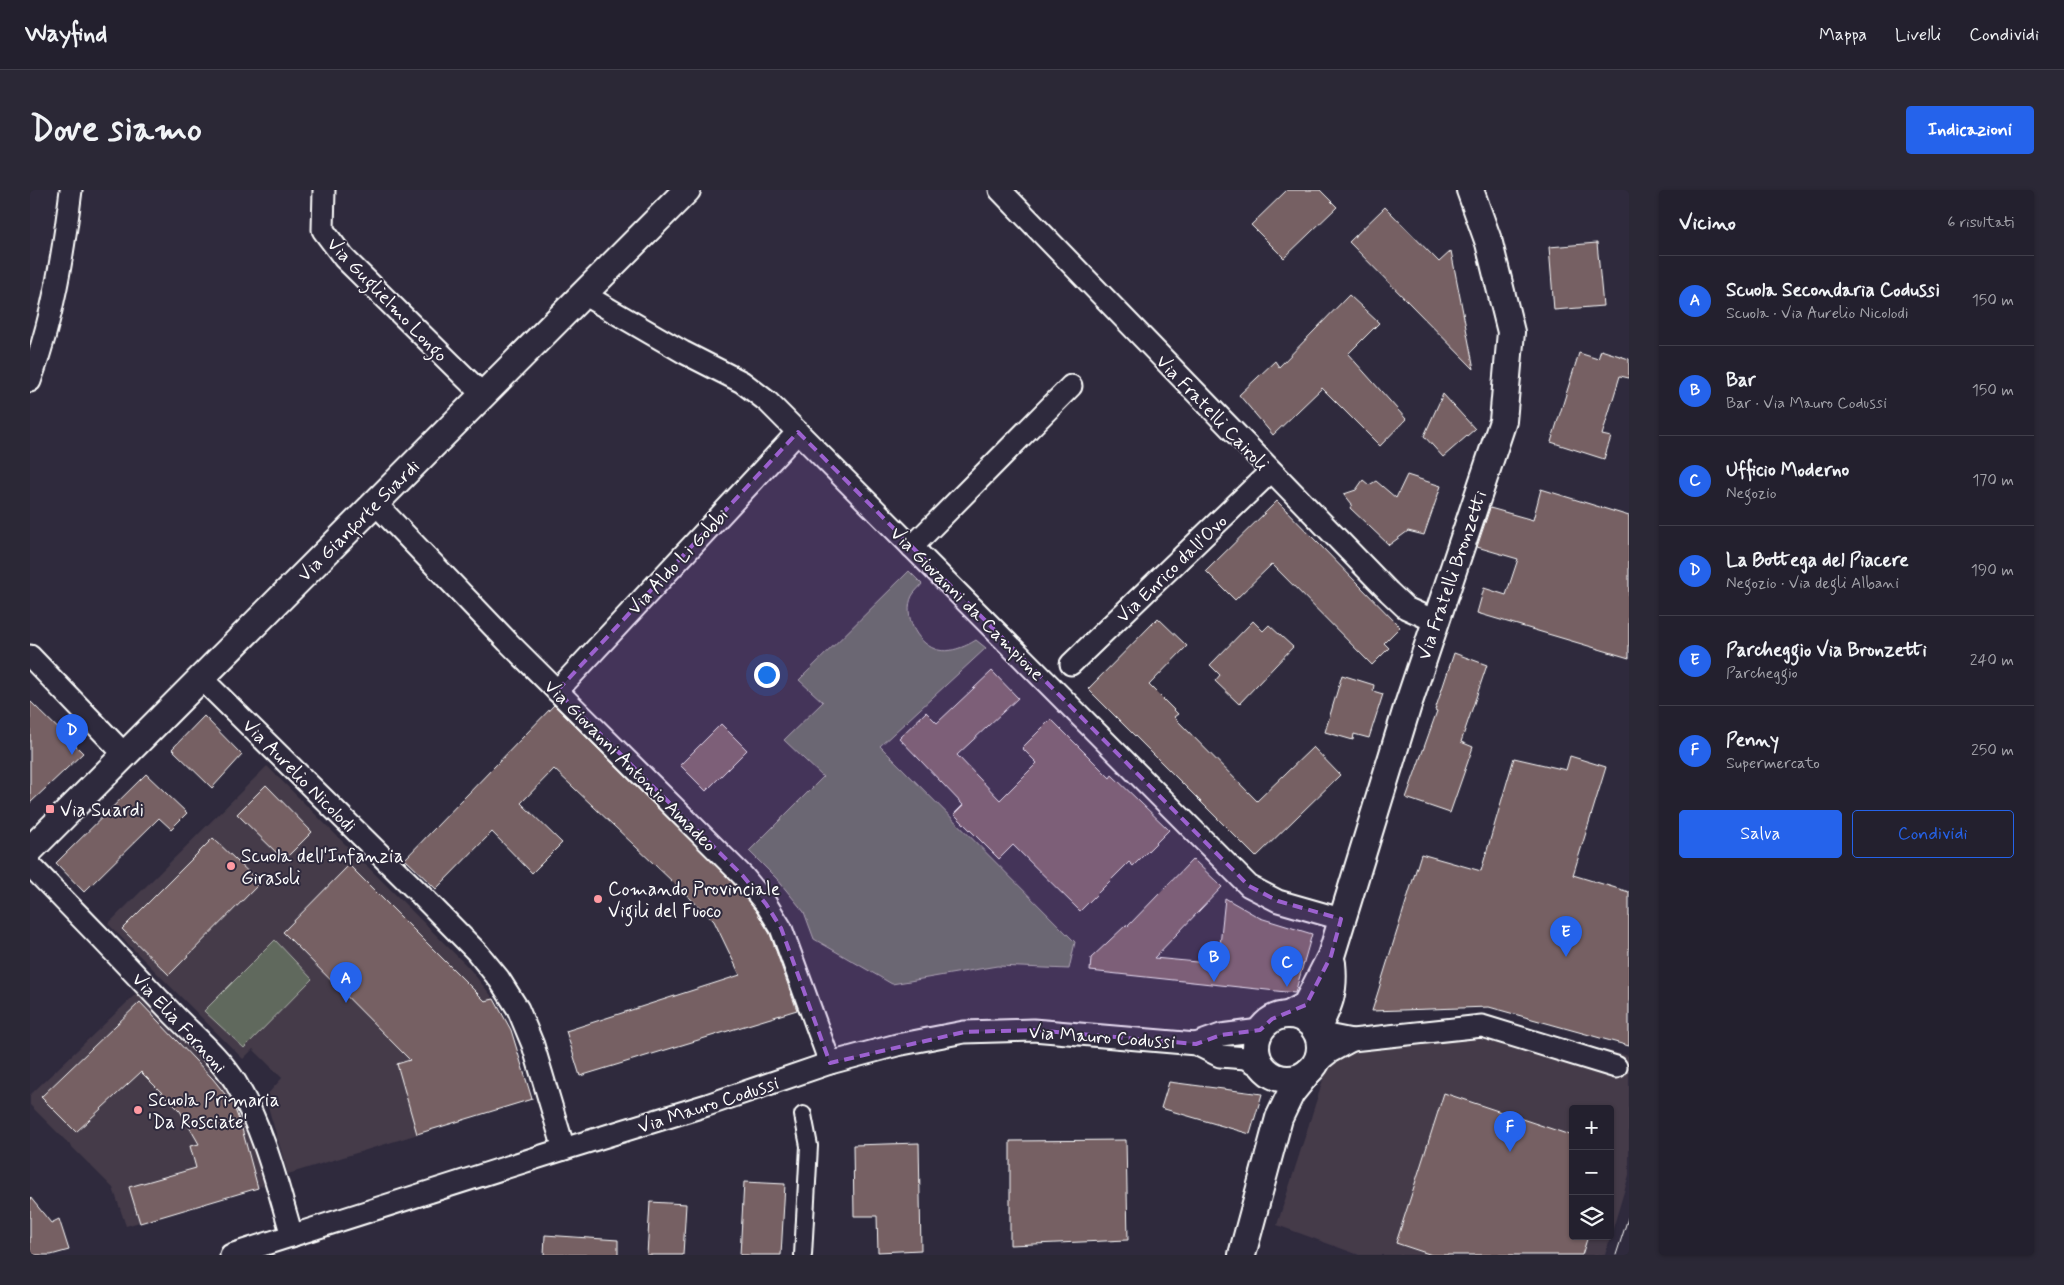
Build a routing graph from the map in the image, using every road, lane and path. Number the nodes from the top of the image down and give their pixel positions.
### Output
1 (71, 190) edge
2 (324, 190) edge
3 (687, 190) edge
4 (1000, 190) edge
5 (1470, 190) edge
6 (583, 294) junction
7 (30, 381) edge
8 (1070, 386) dead end
9 (483, 395) junction
10 (798, 432) junction
11 (1270, 472) junction
12 (376, 503) junction
13 (912, 548) junction
14 (1435, 621) junction
15 (30, 656) edge
16 (1070, 664) dead end
17 (201, 678) junction
18 (557, 690) junction
19 (125, 756) junction
20 (30, 850) edge
21 (30, 865) edge
22 (1341, 919) junction
23 (1331, 956) junction
24 (1288, 1015) junction
25 (1260, 1030) junction
26 (1316, 1032) junction
27 (1352, 1040) junction
28 (1196, 1044) junction
29 (830, 1063) junction
30 (1616, 1067) dead end
31 (1312, 1068) junction
32 (1265, 1070) junction
33 (803, 1115) dead end
34 (1279, 1118) junction
35 (564, 1149) junction
36 (292, 1236) junction
37 (232, 1255) edge
38 (803, 1255) edge
39 (1242, 1255) edge

1 - 7 street
2 - 9 street, Via Guglielmo Longo
3 - 6 street, Via Gianforte Suardi
4 - 11 street, Via Fratelli Cairoli
5 - 14 street, Via Fratelli Bronzetti
6 - 9 street, Via Gianforte Suardi
6 - 10 street, Via Giovanni da Campione
8 - 13 street
9 - 12 street, Via Gianforte Suardi
10 - 13 street, Via Giovanni da Campione
10 - 18 street, Via Aldo Li Gobbi
11 - 14 street, Via Fratelli Cairoli
11 - 16 street, Via Enrico dall'Ovo
12 - 17 street, Via Gianforte Suardi
12 - 18 street, Via Giovanni Antonio Amadeo
13 - 22 street, Via Giovanni da Campione
14 - 22 street, Via Fratelli Bronzetti
15 - 19 street
17 - 19 street, Via Gianforte Suardi
17 - 35 street, Via Aurelio Nicolodi
18 - 29 street, Via Giovanni Antonio Amadeo
19 - 20 street, Via Gianforte Suardi
21 - 36 street, Via Elia Fornoni
22 - 23 street, Via Fratelli Bronzetti
23 - 24 street, Via Fratelli Bronzetti
23 - 26 street, Via Fratelli Bronzetti
24 - 25 street
24 - 26 street
25 - 28 street, Via Mauro Codussi
25 - 32 street
26 - 27 street
26 - 31 street
27 - 30 street
27 - 31 street
28 - 29 street, Via Mauro Codussi
28 - 32 street, Via Mauro Codussi
29 - 35 street, Via Mauro Codussi
31 - 32 street
31 - 34 street
32 - 34 street
33 - 38 street
34 - 39 street
35 - 36 street, Via Mauro Codussi
36 - 37 street, Via Mauro Codussi

